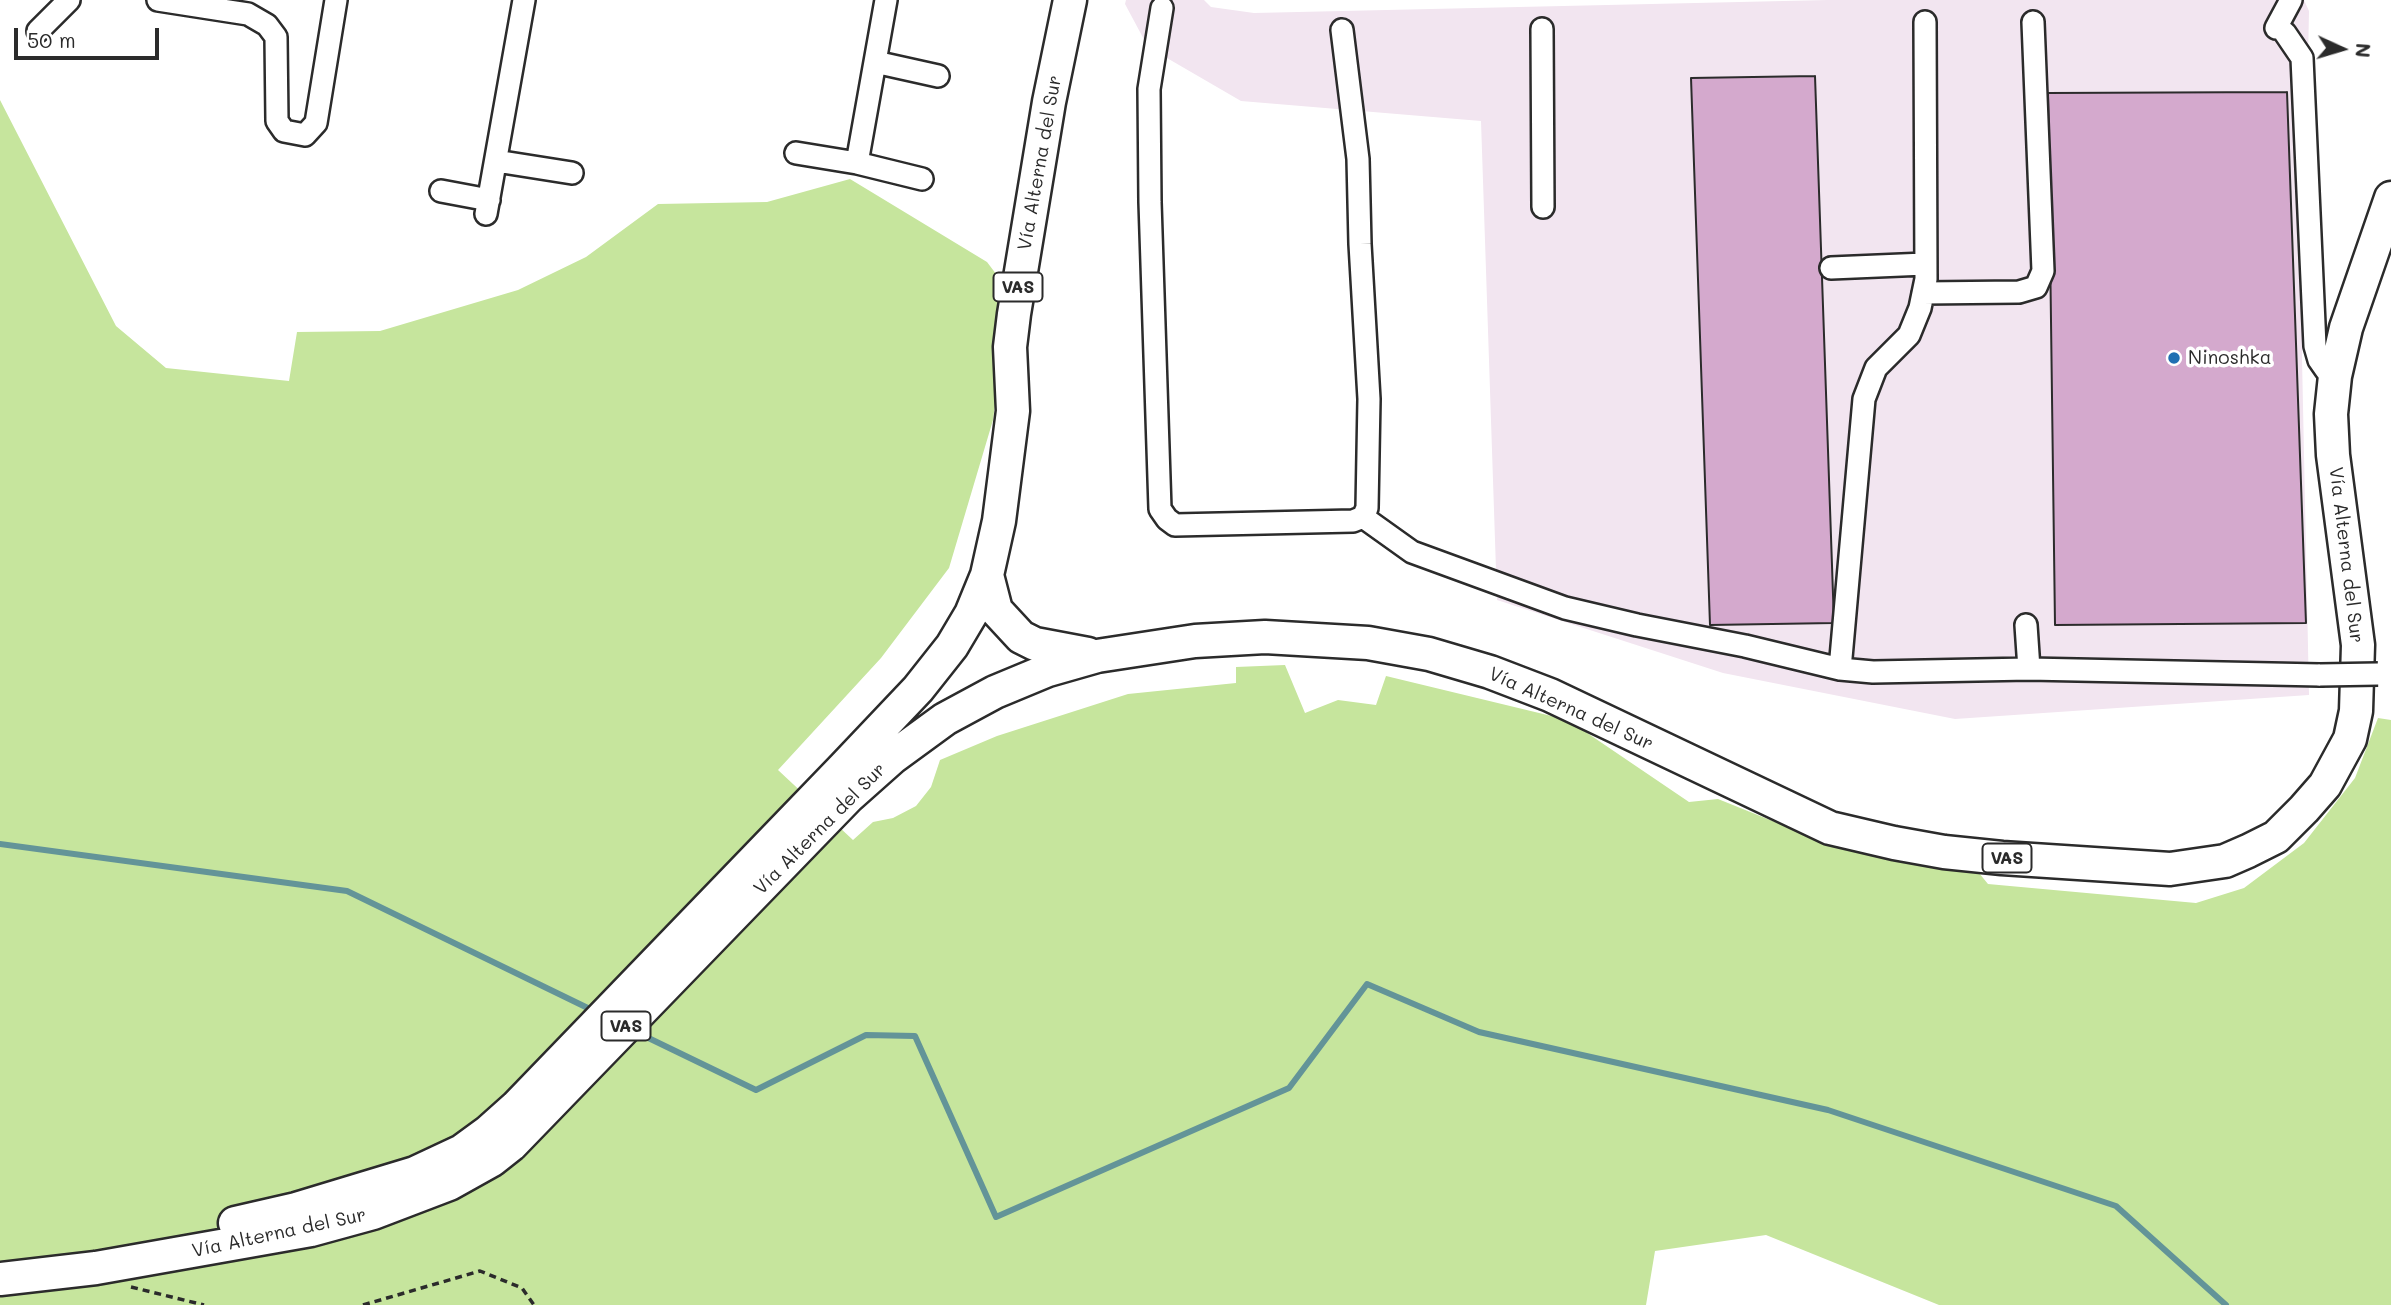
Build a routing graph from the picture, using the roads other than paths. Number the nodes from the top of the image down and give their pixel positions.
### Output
1 (69, 0) edge
2 (158, 0) edge
3 (336, 0) edge
4 (524, 0) edge
5 (886, 0) edge
6 (1070, 0) edge
7 (1091, 0) edge
8 (2291, 0) edge
9 (1162, 8) dead end
10 (1925, 22) dead end
11 (2033, 22) dead end
12 (1542, 29) dead end
13 (1342, 30) dead end
14 (38, 31) dead end
15 (875, 62) junction
16 (938, 76) dead end
17 (796, 153) dead end
18 (496, 161) junction
19 (857, 163) junction
20 (572, 173) dead end
21 (922, 179) dead end
22 (441, 191) dead end
23 (2391, 198) edge
24 (1543, 207) dead end
25 (1925, 264) junction
26 (1831, 268) dead end
27 (1923, 293) junction
28 (2335, 376) junction
29 (1013, 411) junction
30 (1363, 517) junction
31 (987, 575) junction
32 (2026, 625) dead end
33 (1097, 656) junction
34 (1840, 669) junction
35 (2029, 669) junction
36 (2385, 674) edge
37 (838, 790) junction
38 (11, 1269) edge

1 - 14 lane
2 - 3 lane
4 - 18 lane
5 - 15 lane
6 - 29 highway, Vía Alterna del Sur / VAS
7 - 29 highway
8 - 28 lane
9 - 30 lane
10 - 25 lane
11 - 27 lane
12 - 24 lane
13 - 30 lane
15 - 16 lane
15 - 19 lane
17 - 19 lane
18 - 20 lane
18 - 22 lane
19 - 21 lane
23 - 28 highway, Vía Alterna del Sur / VAS
25 - 26 lane
25 - 27 lane
27 - 34 lane
28 - 33 highway, Vía Alterna del Sur / VAS
29 - 31 highway, Vía Alterna del Sur / VAS
30 - 34 lane
31 - 33 highway
31 - 37 highway, Vía Alterna del Sur / VAS
32 - 35 lane
33 - 37 highway, Vía Alterna del Sur / VAS
34 - 35 lane
35 - 36 lane, bridge
37 - 38 highway, Vía Alterna del Sur / VAS
37 - 38 highway, Vía Alterna del Sur / VAS

